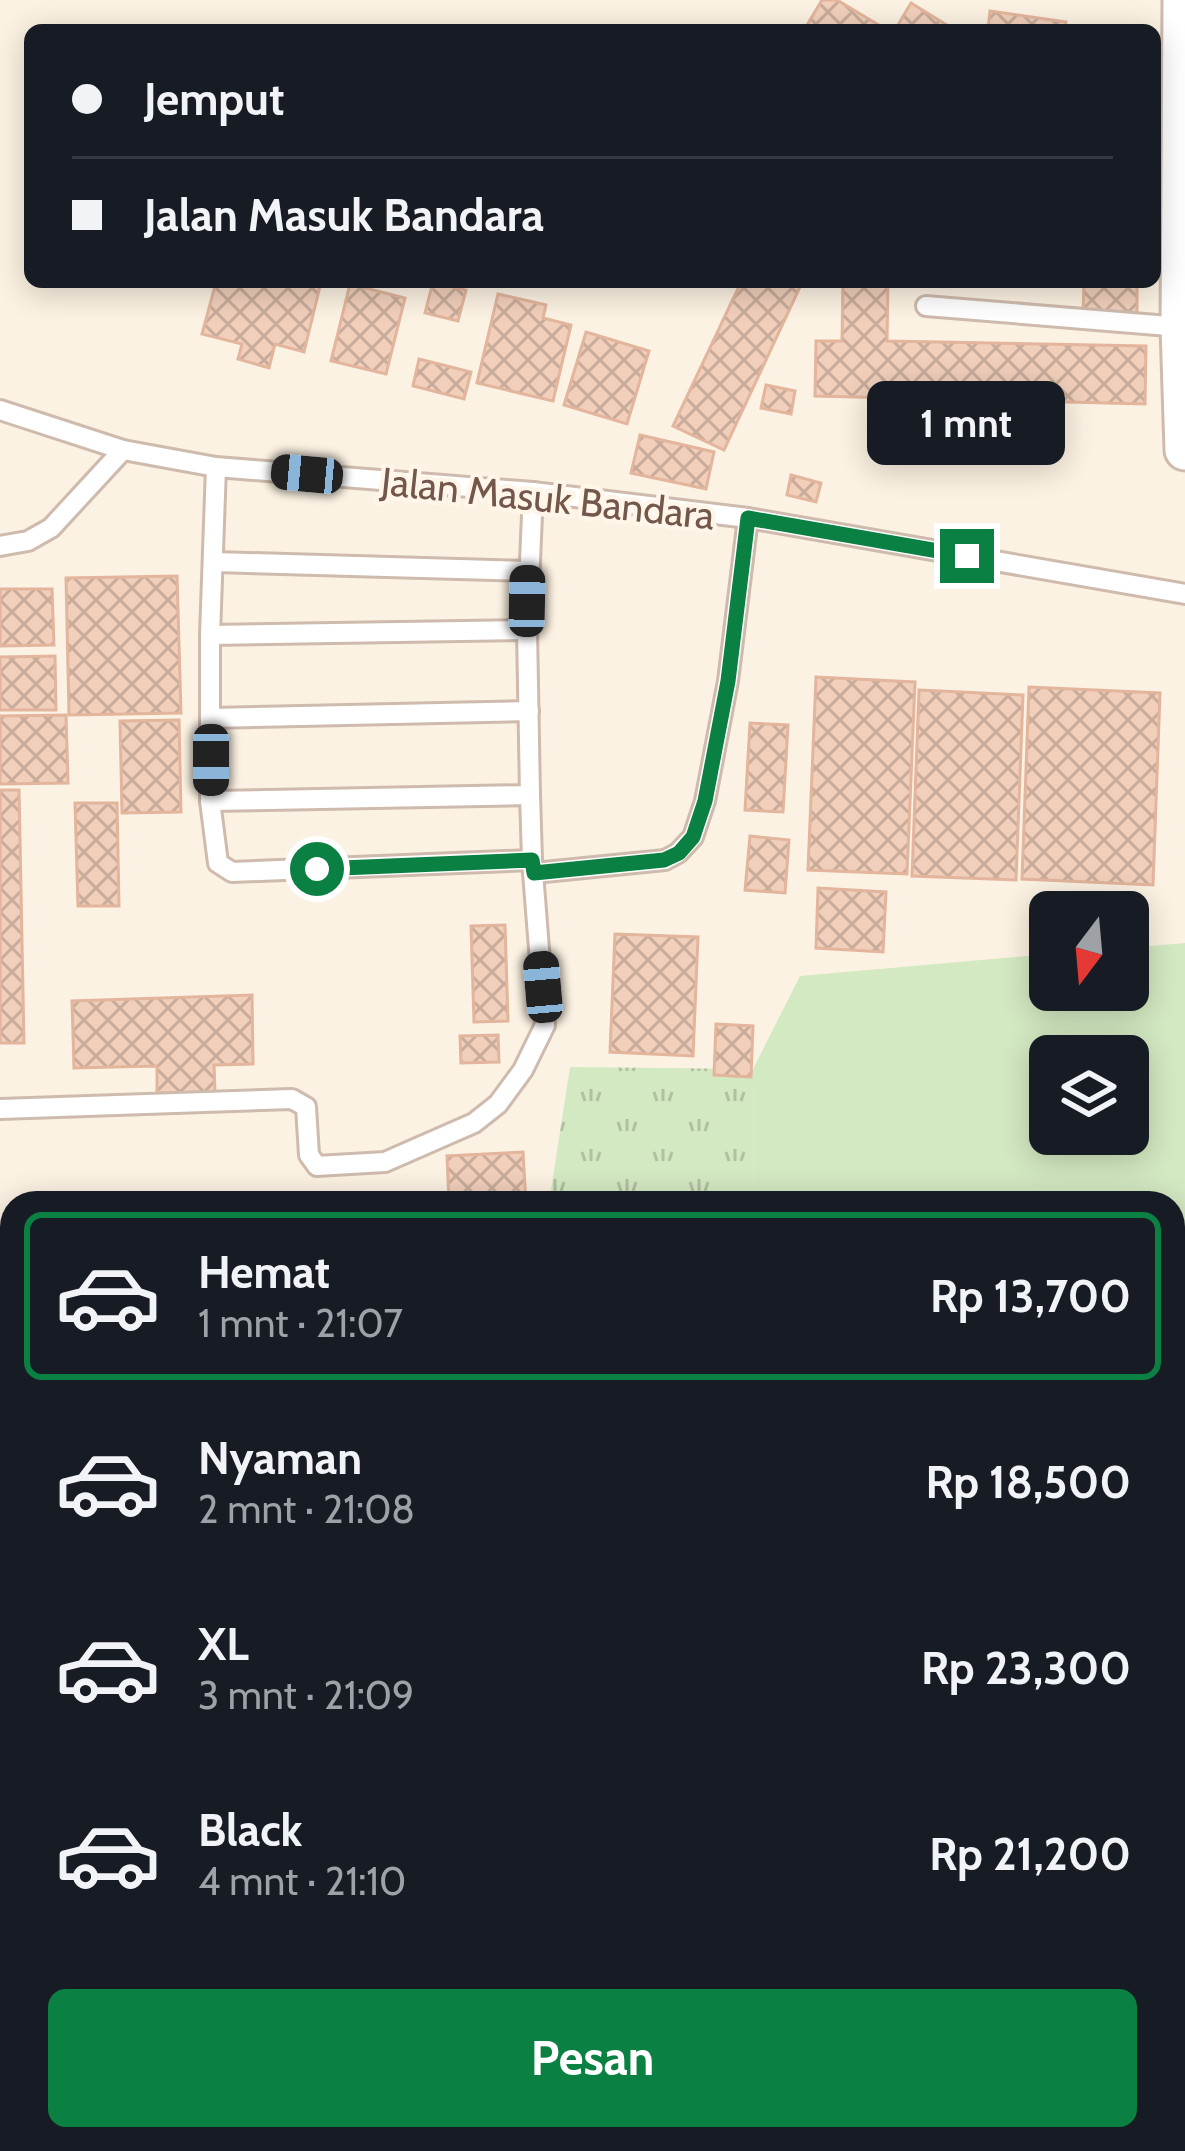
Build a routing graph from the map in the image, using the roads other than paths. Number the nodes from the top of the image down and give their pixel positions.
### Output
1 (1183, 0) edge
2 (926, 306) dead end
3 (1181, 327) junction
4 (0, 410) edge
5 (123, 450) junction
6 (1185, 450) edge
7 (216, 467) junction
8 (533, 492) junction
9 (748, 518) junction
10 (0, 546) edge
11 (214, 562) junction
12 (528, 571) junction
13 (1185, 595) edge
14 (527, 630) junction
15 (210, 635) junction
16 (530, 711) junction
17 (211, 718) junction
18 (530, 795) junction
19 (210, 801) junction
20 (533, 866) junction
21 (0, 1109) edge

1 - 3 street
2 - 3 lane
3 - 6 street
4 - 5 lane, Jalan Masuk Bandara
5 - 7 lane, Jalan Masuk Bandara
5 - 10 lane
7 - 8 lane, Jalan Masuk Bandara
7 - 11 lane
8 - 9 lane, Jalan Masuk Bandara
8 - 12 lane
9 - 13 lane, Jalan Masuk Bandara
9 - 20 lane
11 - 12 lane
11 - 15 lane
12 - 14 lane
14 - 15 lane
14 - 16 lane
15 - 17 lane
16 - 17 lane
16 - 18 lane
17 - 19 lane
18 - 19 lane
18 - 20 lane
19 - 20 lane
20 - 21 lane

